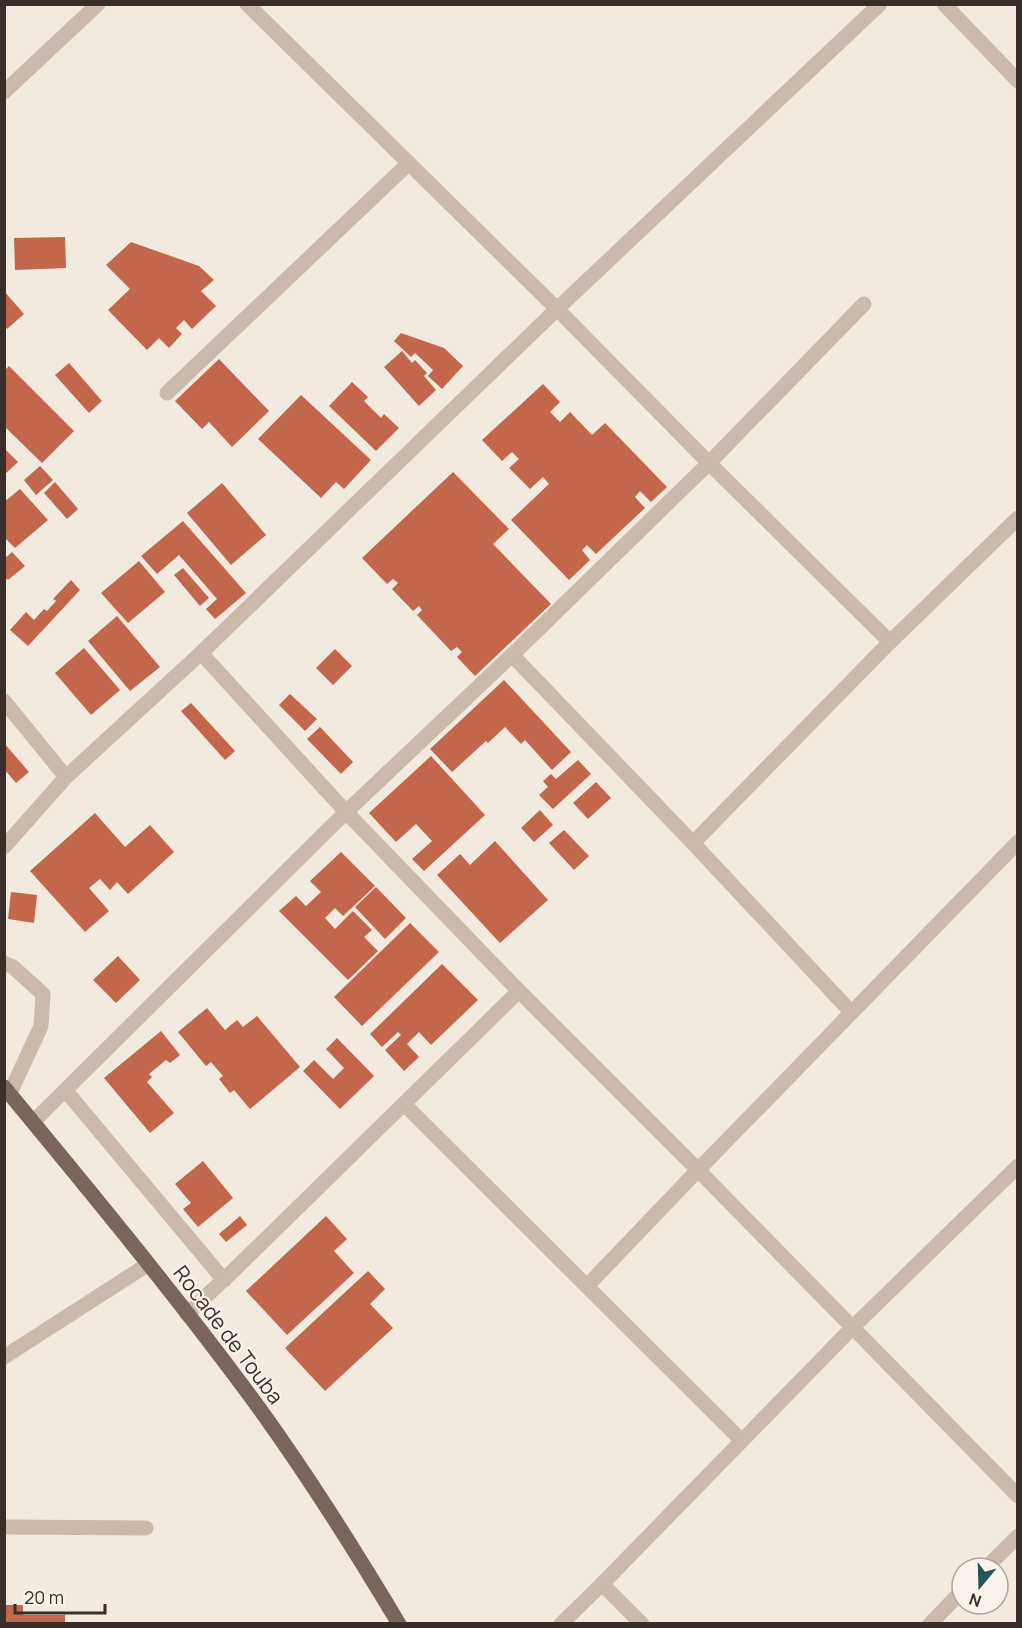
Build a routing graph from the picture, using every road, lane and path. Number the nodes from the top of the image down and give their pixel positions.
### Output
1 (98, 4) edge
2 (247, 4) edge
3 (880, 4) edge
4 (944, 4) edge
5 (1017, 81) edge
6 (4, 92) edge
7 (409, 163) junction
8 (864, 304) dead end
9 (557, 309) junction
10 (167, 393) dead end
11 (709, 463) junction
12 (1017, 519) edge
13 (890, 642) junction
14 (201, 653) junction
15 (512, 654) junction
16 (4, 701) edge
17 (66, 777) junction
18 (346, 812) junction
19 (1017, 842) edge
20 (693, 843) junction
21 (4, 847) edge
22 (4, 963) edge
23 (519, 991) junction
24 (851, 1012) junction
25 (7, 1090) edge
26 (66, 1091) junction
27 (404, 1104) junction
28 (33, 1122) junction
29 (1017, 1166) edge
30 (698, 1170) junction
31 (147, 1264) junction
32 (224, 1280) junction
33 (587, 1286) junction
34 (187, 1314) junction
35 (853, 1327) junction
36 (4, 1357) edge
37 (741, 1440) junction
38 (1017, 1496) edge
39 (4, 1527) edge
40 (146, 1528) dead end
41 (1017, 1536) edge
42 (998, 1556) edge
43 (602, 1584) junction
44 (950, 1603) edge
45 (399, 1623) edge
46 (561, 1623) edge
47 (642, 1623) edge
48 (930, 1623) edge

1 - 6 street
2 - 7 street
3 - 9 street
4 - 5 street
7 - 9 street
7 - 10 street
8 - 11 street
9 - 11 street
9 - 14 street
11 - 13 street
11 - 15 street
12 - 13 street
13 - 20 street
14 - 17 street
14 - 18 street
15 - 18 street
15 - 20 street
16 - 17 street
17 - 21 street
18 - 23 street
18 - 26 street
19 - 24 street
20 - 24 street
22 - 25 street
23 - 27 street
23 - 30 street
24 - 30 street
25 - 28 main road, Rocade de Touba
26 - 28 street
26 - 32 street
27 - 32 street
27 - 33 street
28 - 31 main road, Rocade de Touba
29 - 35 street
30 - 33 street
30 - 35 street
31 - 34 main road, Rocade de Touba
31 - 36 street
32 - 34 street
33 - 37 street
34 - 45 main road, Rocade de Touba
35 - 37 street
35 - 38 street
37 - 43 street
39 - 40 street
41 - 42 street
43 - 46 street
43 - 47 street
44 - 48 street

